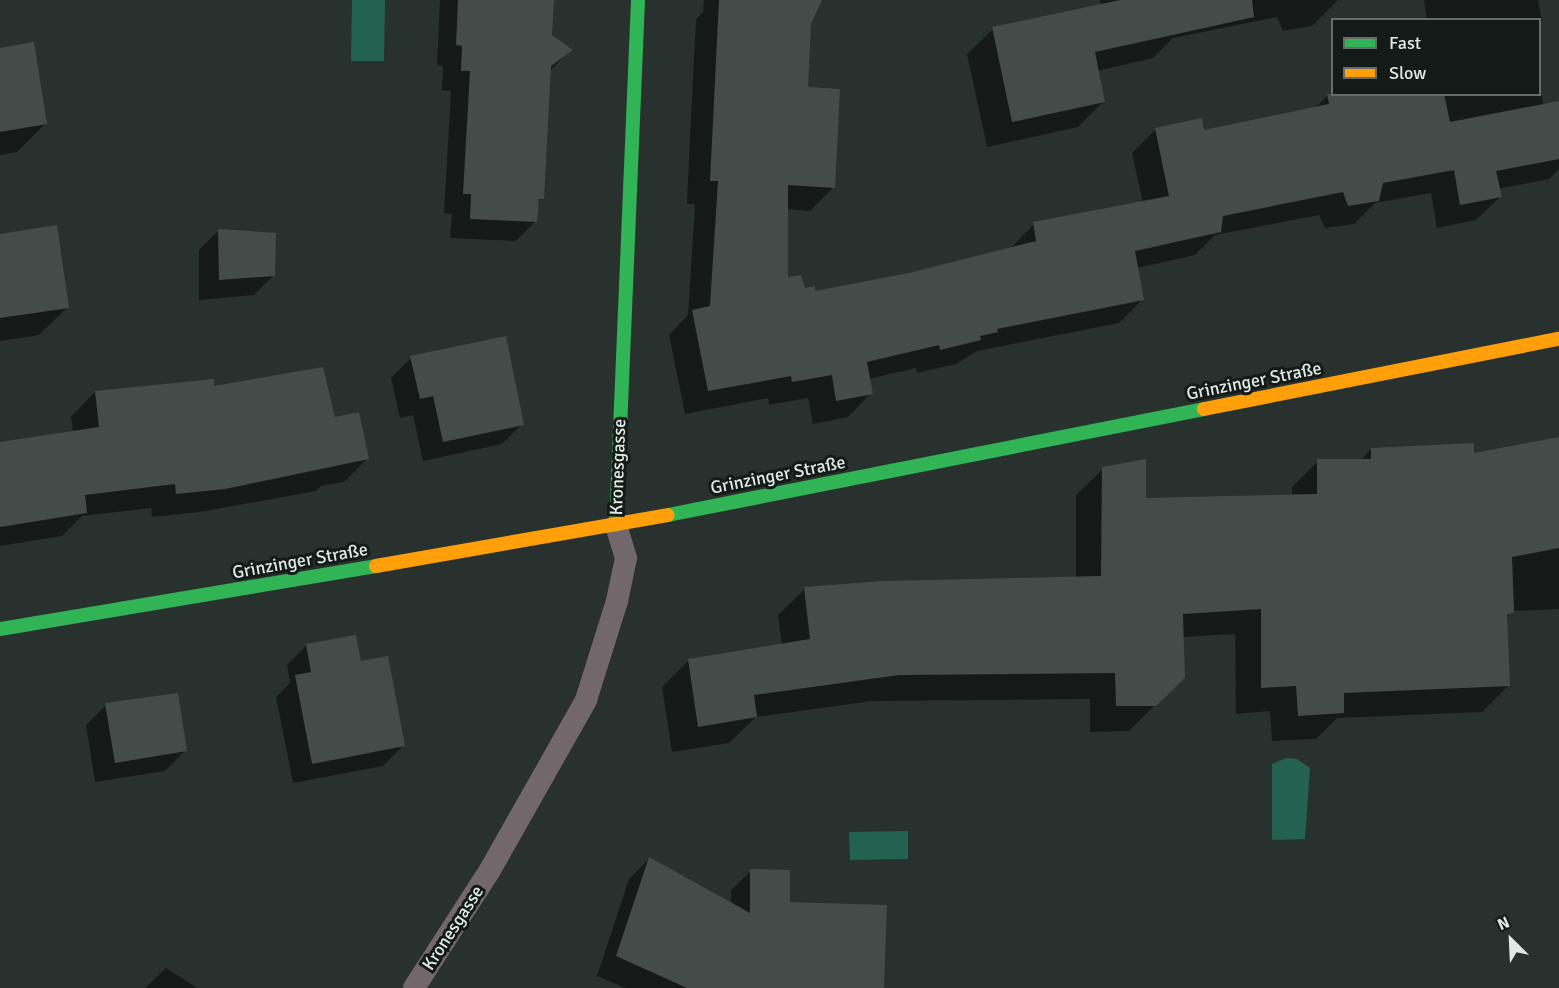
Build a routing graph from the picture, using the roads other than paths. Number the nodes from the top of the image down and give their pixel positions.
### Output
1 (638, 0) edge
2 (1559, 339) edge
3 (616, 525) junction
4 (0, 629) edge
5 (414, 988) edge

1 - 3 street, Kronesgasse
2 - 3 street, Grinzinger Straße
3 - 4 street, Grinzinger Straße
3 - 5 lane, Kronesgasse

